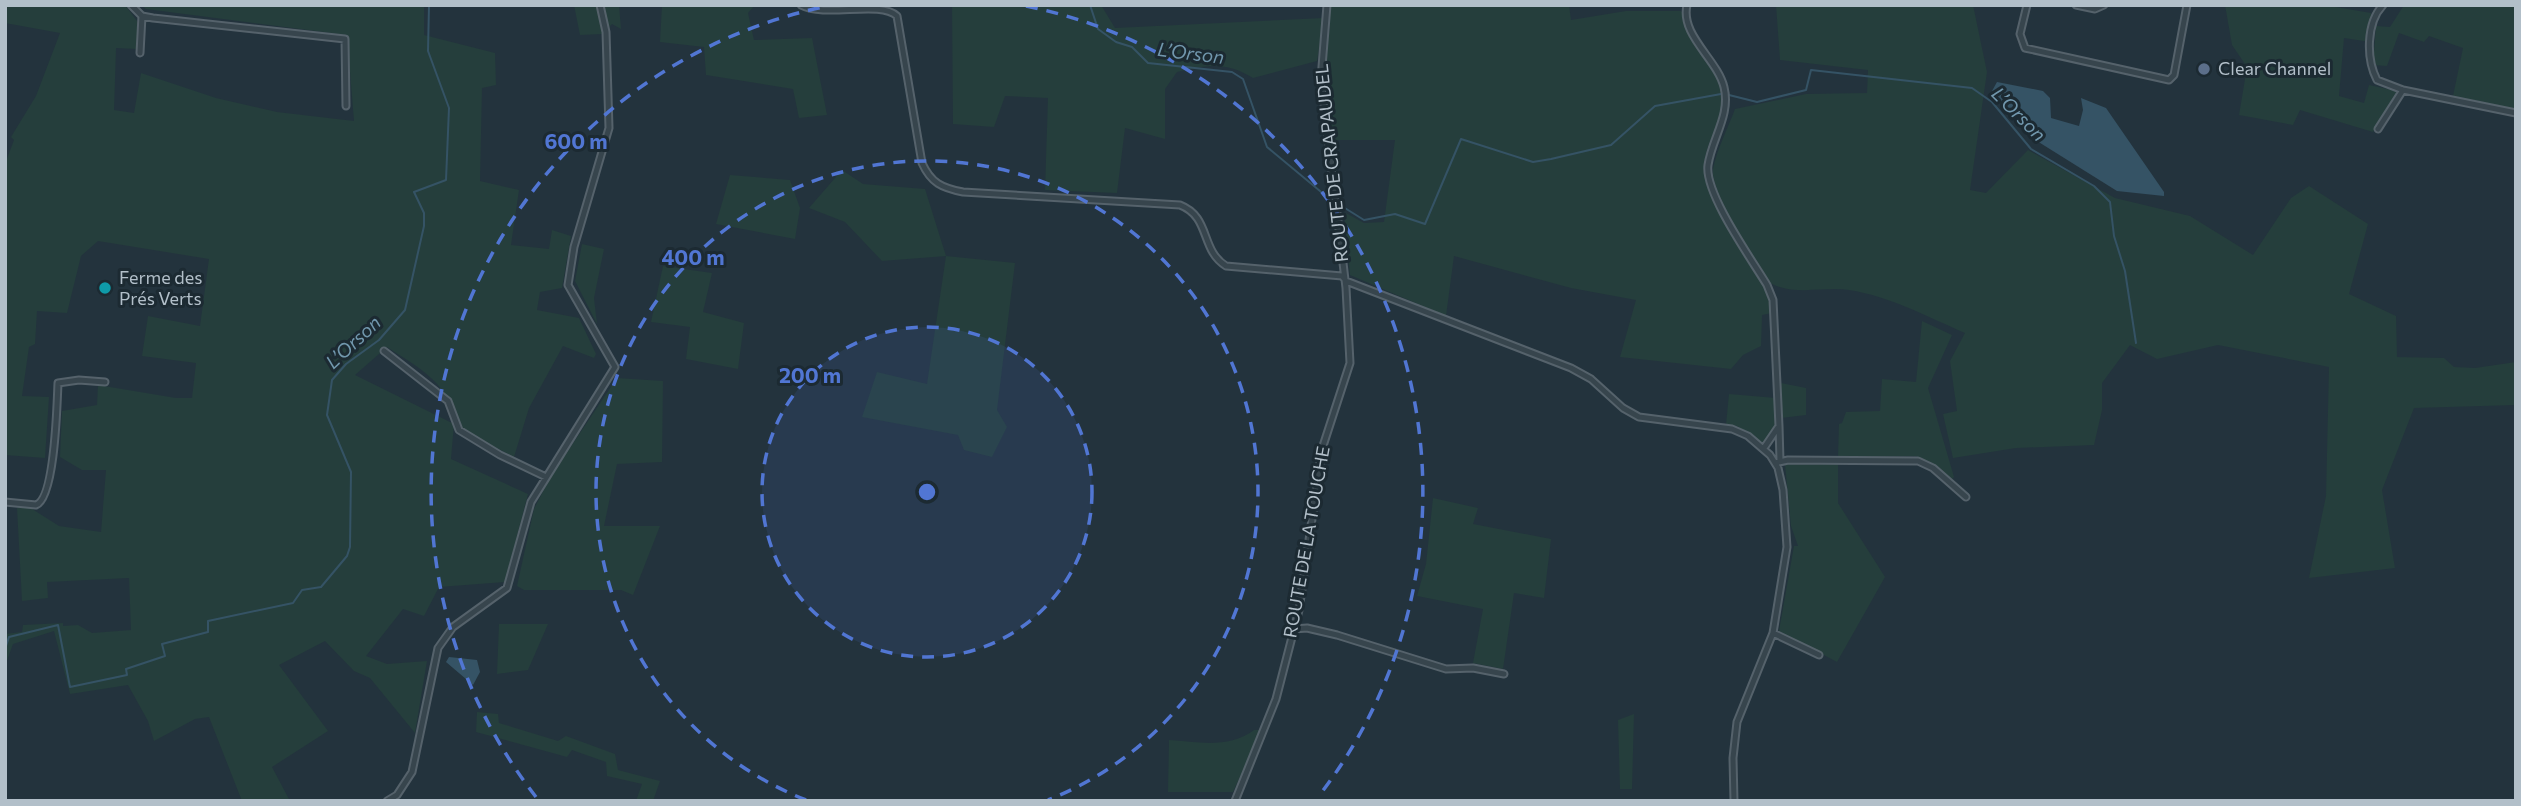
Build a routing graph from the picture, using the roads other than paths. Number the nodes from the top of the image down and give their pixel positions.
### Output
1 (131, 5) edge
2 (600, 5) edge
3 (801, 5) edge
4 (1326, 5) edge
5 (1687, 5) edge
6 (2027, 5) edge
7 (2076, 5) edge
8 (2104, 5) edge
9 (2187, 5) edge
10 (2383, 5) edge
11 (142, 16) junction
12 (140, 53) dead end
13 (2403, 90) junction
14 (346, 106) dead end
15 (2516, 113) edge
16 (2378, 129) dead end
17 (1345, 279) junction
18 (384, 351) dead end
19 (105, 382) dead end
20 (1779, 426) junction
21 (1764, 449) junction
22 (1777, 462) junction
23 (546, 477) junction
24 (1966, 497) dead end
25 (5, 502) edge
26 (1294, 629) junction
27 (1773, 633) junction
28 (1819, 655) dead end
29 (1504, 674) dead end
30 (387, 801) edge
31 (1235, 801) edge
32 (1734, 801) edge

1 - 11 street
2 - 23 street
3 - 17 street
4 - 17 street, ROUTE DE CRAPAUDEL
5 - 20 street
6 - 9 street
7 - 8 street
10 - 13 street
11 - 12 street
11 - 14 street
13 - 15 street
13 - 16 street
17 - 21 street
17 - 26 street, ROUTE DE LA TOUCHE
18 - 23 street
19 - 25 street
20 - 21 street
20 - 22 street
21 - 22 street
22 - 24 street
22 - 27 street
23 - 30 street
26 - 29 street
26 - 31 street, ROUTE DE LA TOUCHE
27 - 28 street
27 - 32 street

